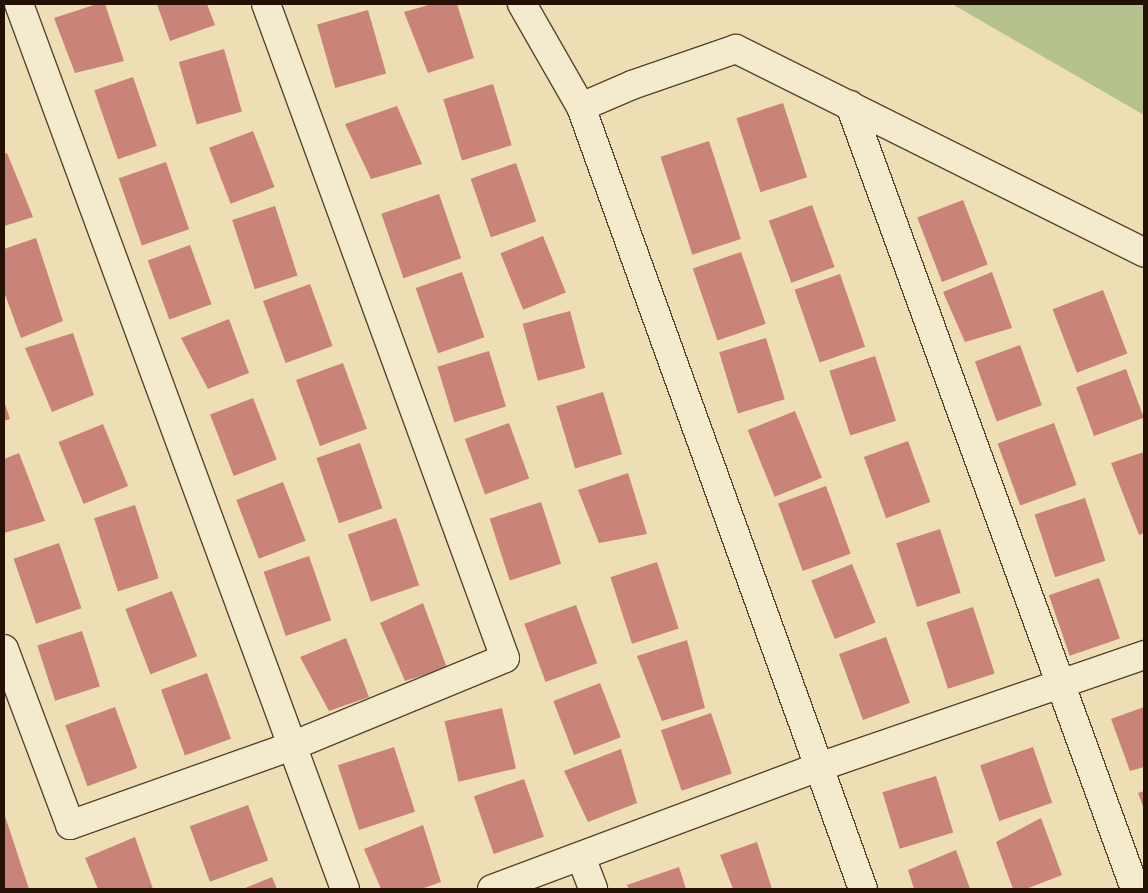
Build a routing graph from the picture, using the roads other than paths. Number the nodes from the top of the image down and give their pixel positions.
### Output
1 (19, 4) edge
2 (266, 4) edge
3 (522, 4) edge
4 (850, 105) junction
5 (580, 107) junction
6 (1144, 252) edge
7 (4, 649) edge
8 (1144, 656) edge
9 (1060, 684) junction
10 (292, 746) junction
11 (819, 767) junction
12 (581, 857) junction
13 (345, 889) edge
14 (492, 889) edge
15 (593, 889) edge
16 (863, 889) edge
17 (1135, 889) edge

1 - 10 street
2 - 10 street
3 - 5 street
4 - 5 street
4 - 6 street
4 - 9 street
5 - 11 street
7 - 10 street
8 - 9 street
9 - 11 street
9 - 17 street
10 - 13 street
11 - 12 street
11 - 16 street
12 - 14 street
12 - 15 street

